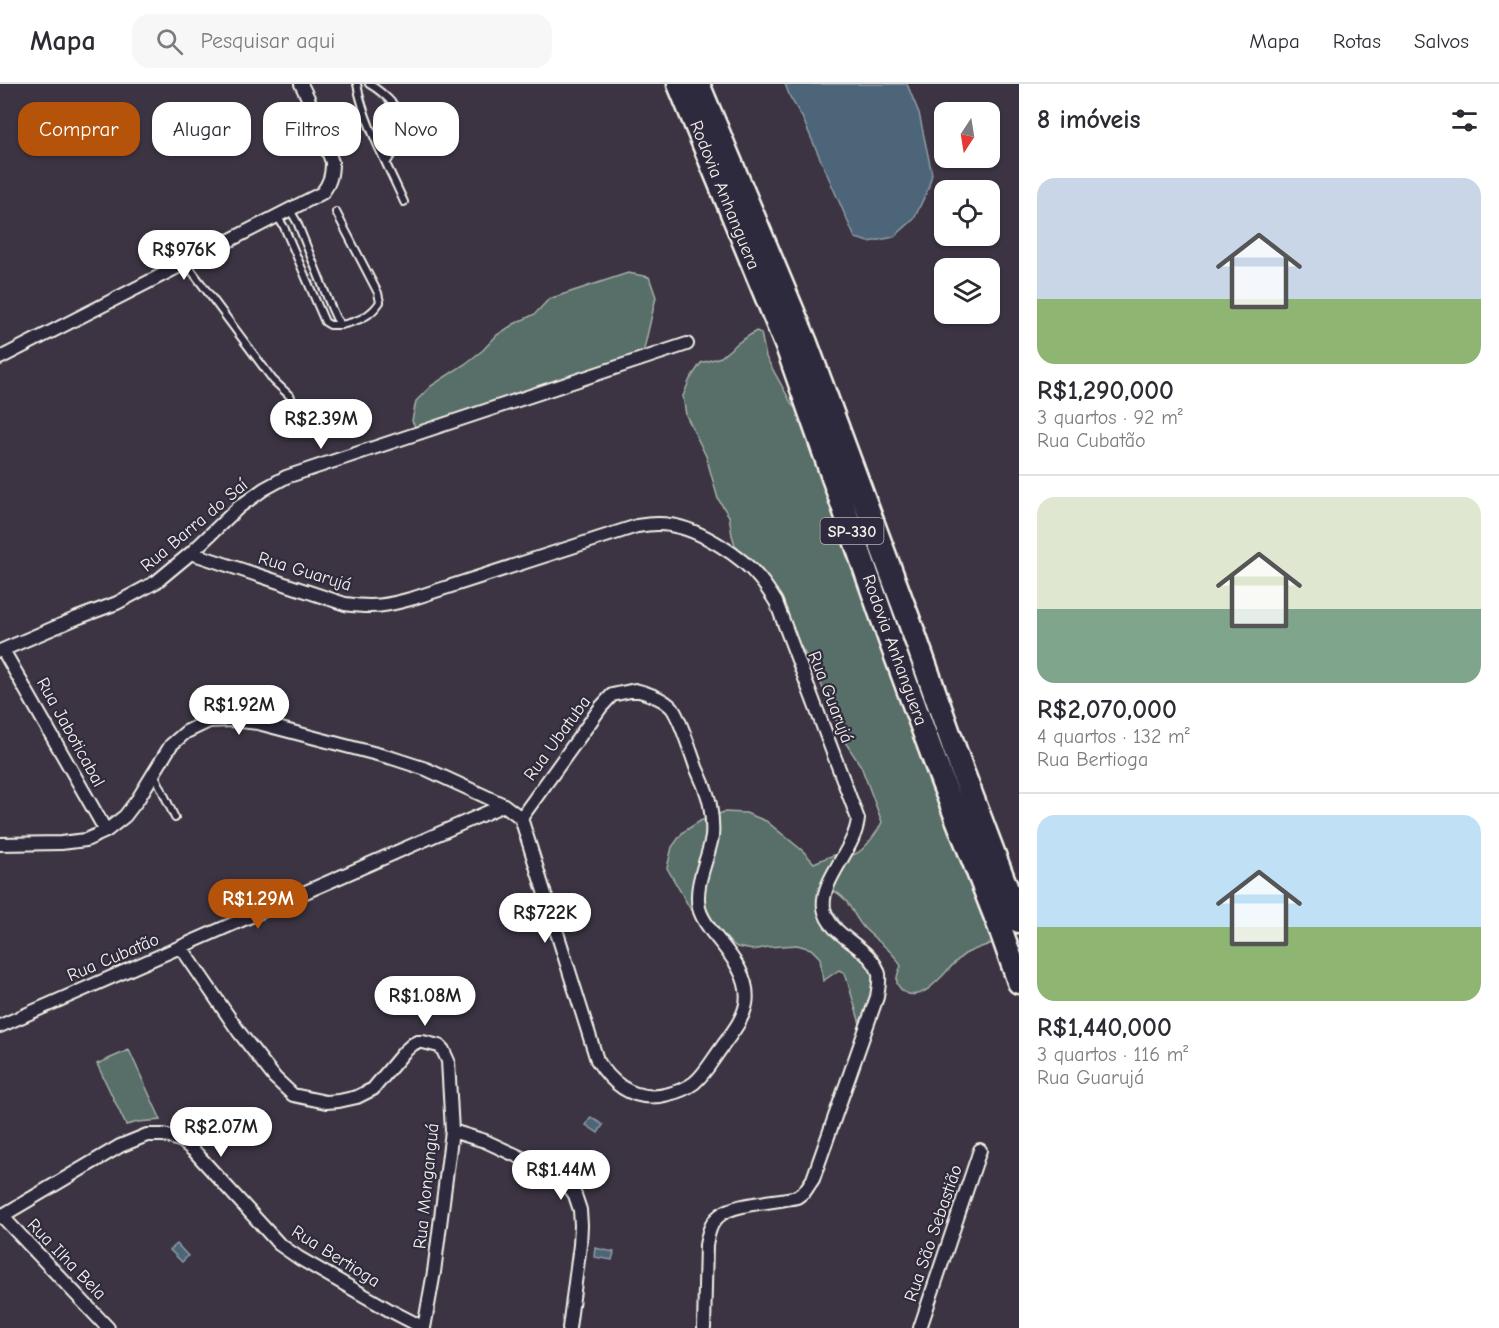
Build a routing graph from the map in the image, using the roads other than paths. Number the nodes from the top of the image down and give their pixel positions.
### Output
1 (301, 84) edge
2 (357, 84) edge
3 (369, 84) edge
4 (679, 84) edge
5 (698, 84) edge
6 (387, 162) junction
7 (404, 202) dead end
8 (290, 209) junction
9 (336, 212) dead end
10 (277, 216) junction
11 (186, 263) junction
12 (341, 325) junction
13 (687, 344) dead end
14 (0, 358) edge
15 (291, 397) dead end
16 (190, 553) junction
17 (2, 651) edge
18 (153, 772) junction
19 (504, 805) junction
20 (175, 818) dead end
21 (520, 818) junction
22 (106, 831) junction
23 (0, 844) edge
24 (1019, 921) edge
25 (181, 947) junction
26 (1019, 981) edge
27 (0, 1026) edge
28 (452, 1131) junction
29 (980, 1150) dead end
30 (0, 1216) edge
31 (108, 1328) edge
32 (424, 1328) edge
33 (569, 1328) edge
34 (704, 1328) edge
35 (920, 1328) edge

1 - 8 street
2 - 6 lane
3 - 6 lane
4 - 26 highway, Rodovia Anhanguera / SP-330
5 - 24 highway, Rodovia Anhanguera / SP-330
6 - 7 lane
8 - 10 street
8 - 12 lane
9 - 12 lane
10 - 11 street
10 - 12 lane
11 - 14 street
11 - 15 lane
13 - 16 street, Rua Barra do Saí
16 - 17 street, Rua Barra do Saí
16 - 34 street, Rua Guarujá
17 - 22 street, Rua Jaboticabal
18 - 19 street
18 - 20 lane
18 - 22 street
19 - 21 street
19 - 25 street, Rua Cubatão
21 - 21 street, Rua Ubatuba
22 - 23 street
25 - 27 street, Rua Cubatão
25 - 28 street, Rua Monganguá
28 - 32 street, Rua Monganguá
28 - 33 street
29 - 35 street, Rua São Sebastião
30 - 31 street, Rua Ilha Bela
30 - 32 street, Rua Bertioga

